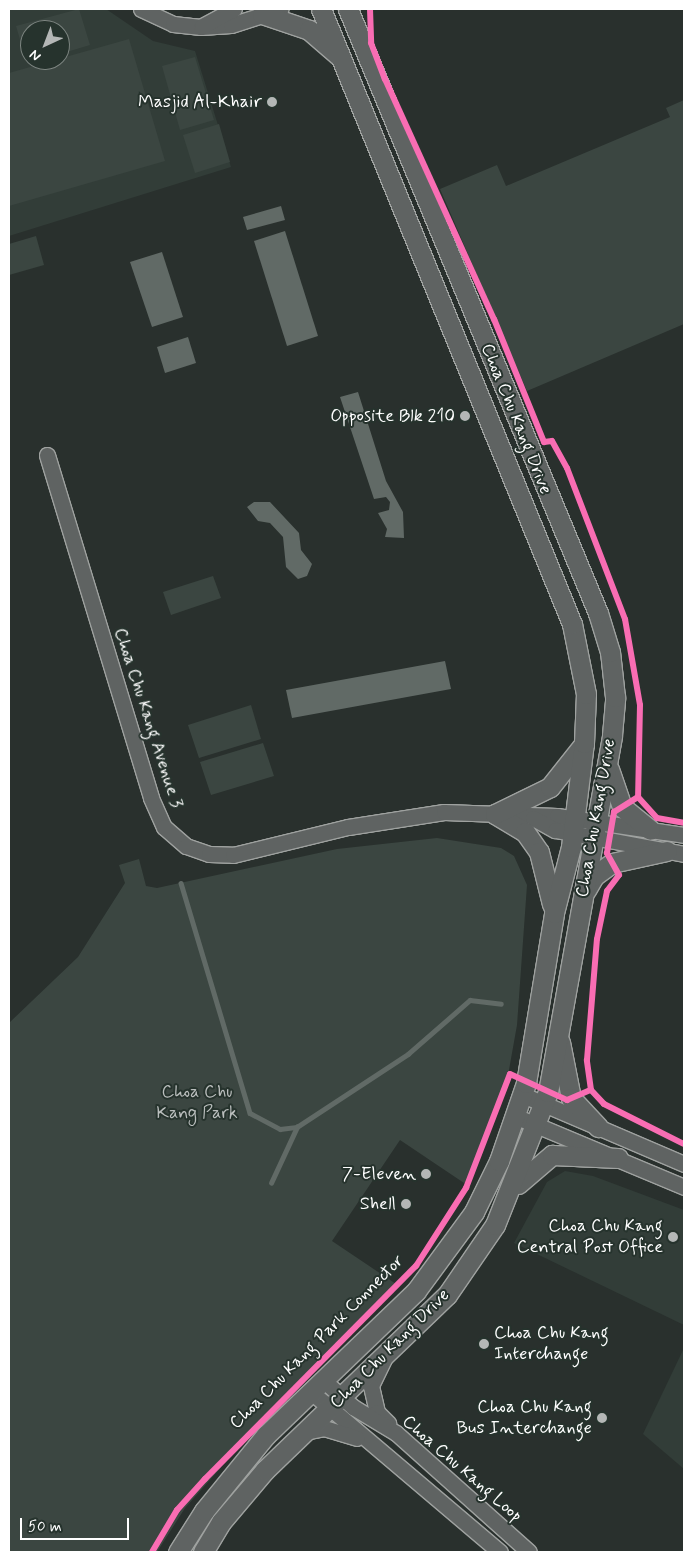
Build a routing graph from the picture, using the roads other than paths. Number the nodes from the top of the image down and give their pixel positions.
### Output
1 (141, 9) edge
2 (234, 9) edge
3 (281, 9) edge
4 (321, 9) edge
5 (352, 12) edge
6 (262, 14) junction
7 (201, 27) junction
8 (341, 57) junction
9 (47, 455) dead end
10 (584, 743) junction
11 (608, 755) junction
12 (495, 814) junction
13 (573, 826) junction
14 (597, 829) junction
15 (650, 830) junction
16 (684, 835) edge
17 (676, 853) edge
18 (581, 900) junction
19 (554, 913) junction
20 (558, 1034) junction
21 (523, 1095) junction
22 (544, 1104) junction
23 (517, 1117) junction
24 (538, 1126) junction
25 (598, 1128) junction
26 (618, 1158) junction
27 (684, 1164) edge
28 (684, 1187) edge
29 (510, 1192) junction
30 (416, 1291) junction
31 (446, 1296) junction
32 (386, 1355) junction
33 (316, 1385) junction
34 (336, 1403) junction
35 (305, 1432) junction
36 (396, 1433) junction
37 (376, 1444) junction
38 (178, 1552) edge
39 (203, 1552) edge
40 (500, 1552) edge
41 (529, 1552) edge

1 - 7 street
2 - 7 street
3 - 6 street
4 - 8 main road, Choa Chu Kang Drive
5 - 11 main road, Choa Chu Kang Drive
6 - 7 street
6 - 8 main road
8 - 10 main road, Choa Chu Kang Drive
9 - 12 street, Choa Chu Kang Avenue 3
10 - 12 main road
10 - 13 main road, Choa Chu Kang Drive
11 - 14 main road, Choa Chu Kang Drive
11 - 15 main road
12 - 13 street, Choa Chu Kang Avenue 3
12 - 19 main road
13 - 14 street, Choa Chu Kang Avenue 3
13 - 19 main road, Choa Chu Kang Drive
14 - 15 street, Choa Chu Kang Avenue 3
14 - 17 street, Choa Chu Kang Avenue 3
14 - 18 main road, Choa Chu Kang Drive
15 - 16 street, Choa Chu Kang Avenue 3
17 - 18 main road
18 - 20 main road, Choa Chu Kang Drive
19 - 21 main road, Choa Chu Kang Drive
20 - 22 main road, Choa Chu Kang Drive
20 - 25 main road
21 - 22 street
21 - 23 main road, Choa Chu Kang Drive
22 - 24 main road, Choa Chu Kang Drive
22 - 25 street
23 - 24 street
23 - 30 main road, Choa Chu Kang Drive
24 - 26 street
24 - 29 main road, Choa Chu Kang Drive
25 - 27 street
26 - 28 street
26 - 29 main road
29 - 31 main road, Choa Chu Kang Drive
30 - 31 main road
30 - 33 main road, Choa Chu Kang Drive
31 - 32 main road, Choa Chu Kang Drive
32 - 34 main road, Choa Chu Kang Drive
32 - 36 street
33 - 34 street, Choa Chu Kang Loop
33 - 38 main road, Choa Chu Kang Drive
34 - 35 main road, Choa Chu Kang Drive
34 - 36 street, Choa Chu Kang Loop
34 - 37 street, Choa Chu Kang Loop
35 - 37 street
35 - 39 main road, Choa Chu Kang Drive
36 - 41 street, Choa Chu Kang Loop
37 - 40 street, Choa Chu Kang Loop

